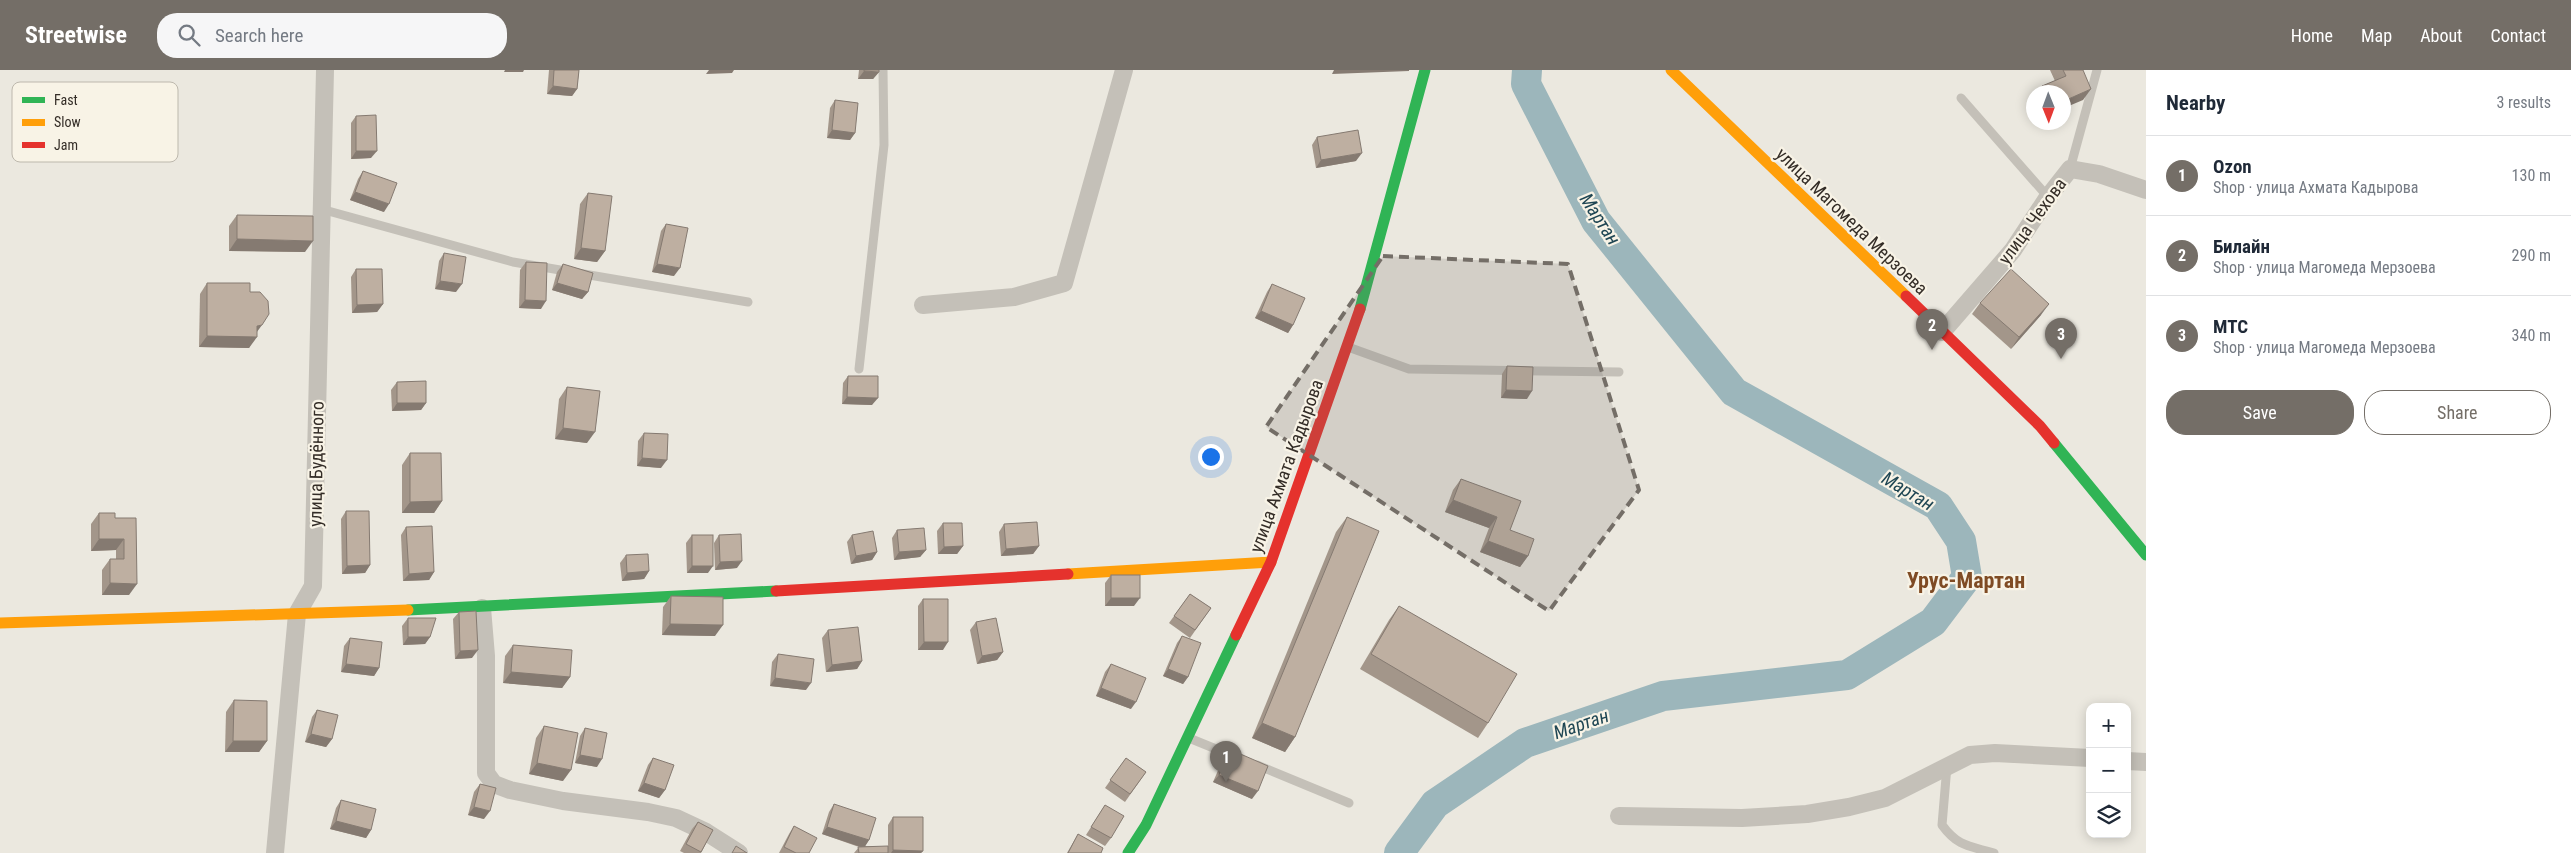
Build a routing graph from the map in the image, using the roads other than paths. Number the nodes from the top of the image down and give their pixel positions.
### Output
1 (325, 70) edge
2 (883, 70) edge
3 (1124, 70) edge
4 (1425, 70) edge
5 (1671, 70) edge
6 (2097, 70) edge
7 (1960, 98) dead end
8 (2070, 169) junction
9 (2146, 190) edge
10 (2048, 197) junction
11 (322, 209) junction
12 (748, 302) dead end
13 (923, 305) dead end
14 (1942, 332) junction
15 (1347, 346) junction
16 (859, 369) dead end
17 (1619, 372) dead end
18 (2146, 555) edge
19 (1271, 562) junction
20 (482, 608) junction
21 (297, 614) junction
22 (0, 623) edge
23 (1187, 737) junction
24 (2086, 758) edge
25 (2131, 761) edge
26 (2146, 762) edge
27 (1947, 766) junction
28 (1349, 802) dead end
29 (1619, 816) dead end
30 (275, 853) edge
31 (739, 853) edge
32 (1128, 853) edge
33 (1994, 853) edge

1 - 11 street, улица Будённого
2 - 16 lane
3 - 13 street
4 - 15 main road, улица Ахмата Кадырова
5 - 14 main road, улица Магомеда Мерзоева
6 - 8 lane
7 - 10 lane
8 - 9 street, улица Чехова
8 - 10 street, улица Чехова
10 - 14 street, улица Чехова
11 - 12 lane
11 - 21 street, улица Будённого
14 - 18 main road, улица Магомеда Мерзоева
15 - 17 lane
15 - 19 main road, улица Ахмата Кадырова
19 - 20 main road
19 - 23 main road, улица Ахмата Кадырова
20 - 21 main road
20 - 31 street
21 - 22 main road
21 - 30 street, улица Будённого
23 - 28 lane
23 - 32 main road, улица Ахмата Кадырова
24 - 27 street
25 - 26 street
27 - 29 street
27 - 33 lane

